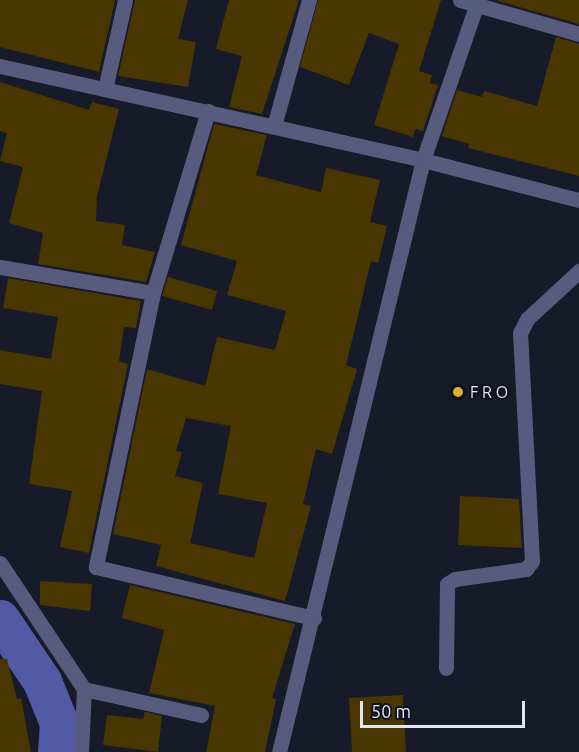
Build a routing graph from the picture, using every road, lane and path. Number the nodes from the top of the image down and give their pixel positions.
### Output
1 (125, 0) edge
2 (309, 0) edge
3 (460, 0) edge
4 (477, 3) edge
5 (579, 34) edge
6 (0, 66) edge
7 (105, 89) junction
8 (208, 111) junction
9 (274, 126) junction
10 (423, 160) junction
11 (579, 200) edge
12 (0, 267) edge
13 (579, 271) edge
14 (153, 293) junction
15 (0, 563) edge
16 (314, 618) junction
17 (446, 668) dead end
18 (84, 689) junction
19 (201, 715) dead end
20 (81, 752) edge
21 (279, 752) edge

1 - 7 street
2 - 9 street
3 - 4 street
4 - 5 street
4 - 10 street
6 - 7 street
7 - 8 street
8 - 9 street
8 - 14 street
9 - 10 street
10 - 11 street
10 - 16 street
12 - 14 street
13 - 17 street
14 - 16 street
15 - 18 street
16 - 21 street
18 - 19 street
18 - 20 street

